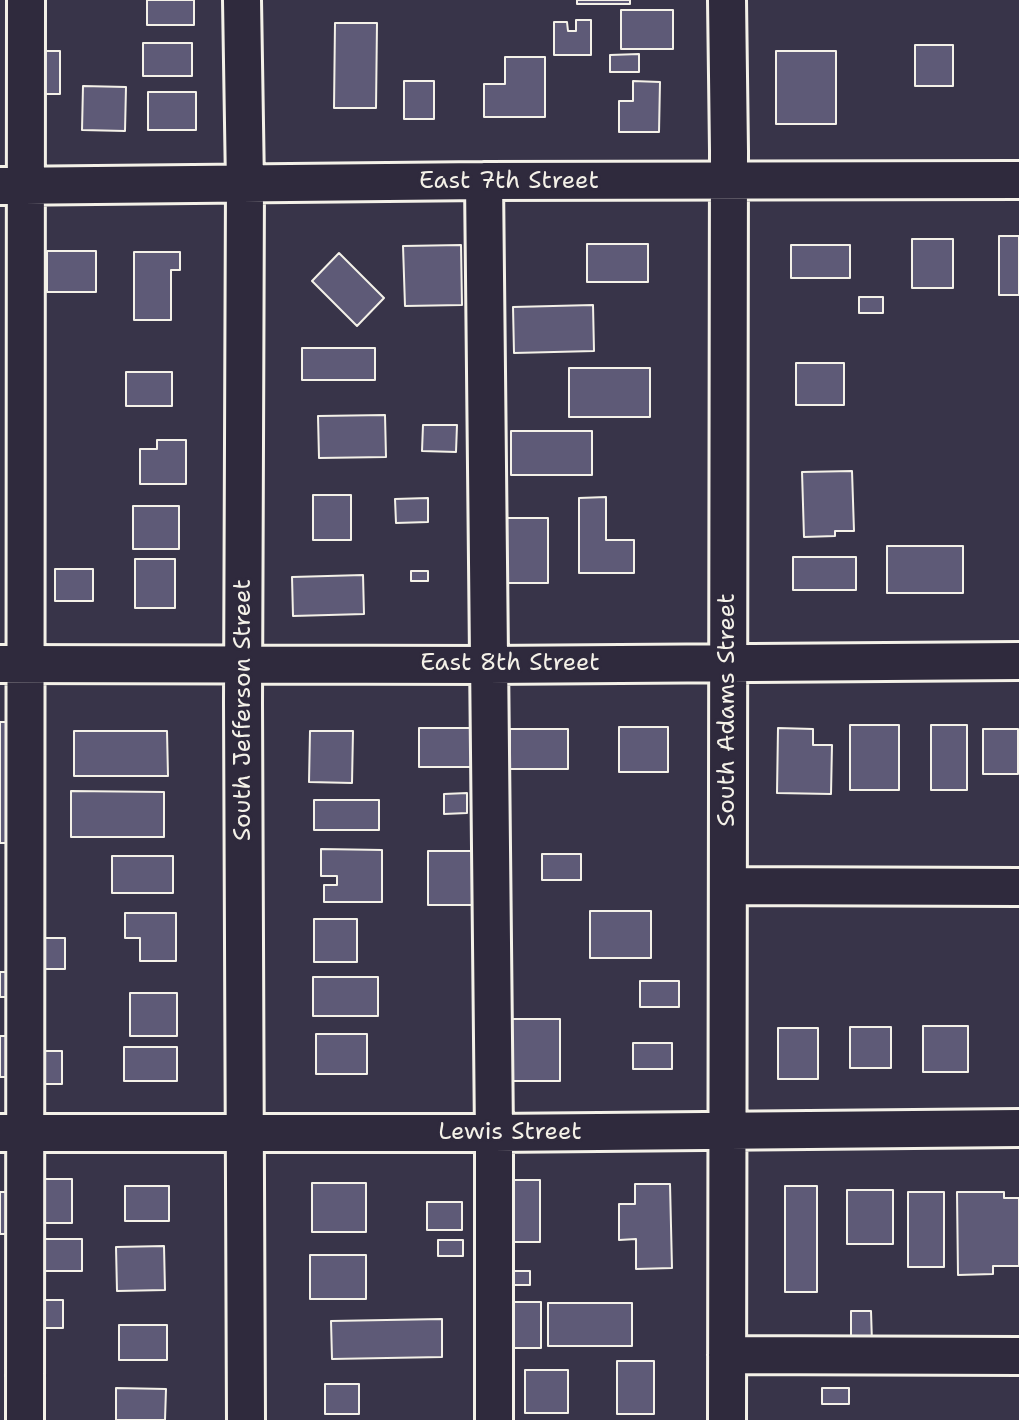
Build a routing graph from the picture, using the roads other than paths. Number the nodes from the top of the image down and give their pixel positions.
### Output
1 (26, 0) edge
2 (242, 0) edge
3 (727, 0) edge
4 (1019, 180) edge
5 (484, 181) junction
6 (729, 181) junction
7 (245, 184) junction
8 (13, 186) edge
9 (1019, 661) edge
10 (728, 663) junction
11 (12, 664) edge
12 (244, 664) junction
13 (488, 665) junction
14 (729, 886) junction
15 (1019, 887) edge
16 (1019, 1128) edge
17 (728, 1131) junction
18 (12, 1133) edge
19 (244, 1133) junction
20 (494, 1133) junction
21 (727, 1355) junction
22 (1019, 1356) edge
23 (17, 1414) edge
24 (246, 1420) edge
25 (494, 1420) edge
26 (727, 1420) edge

1 - 8 street
2 - 7 street, South Jefferson Street
3 - 6 street, South Adams Street
4 - 6 street, East 7th Street
5 - 6 street, East 7th Street
5 - 7 street, East 7th Street
5 - 13 street
6 - 10 street, South Adams Street
7 - 8 street, East 7th Street
7 - 12 street, South Jefferson Street
8 - 11 street
9 - 10 street, East 8th Street
10 - 13 street, East 8th Street
10 - 14 street, South Adams Street
11 - 12 street, East 8th Street
11 - 18 street
12 - 13 street, East 8th Street
12 - 19 street, South Jefferson Street
13 - 20 street
14 - 15 street
14 - 17 street, South Adams Street
16 - 17 street, Lewis Street
17 - 20 street, Lewis Street
17 - 21 street, South Adams Street
18 - 19 street, Lewis Street
18 - 23 street
19 - 20 street, Lewis Street
19 - 24 street, South Jefferson Street
20 - 25 street
21 - 22 street
21 - 26 street, South Adams Street

